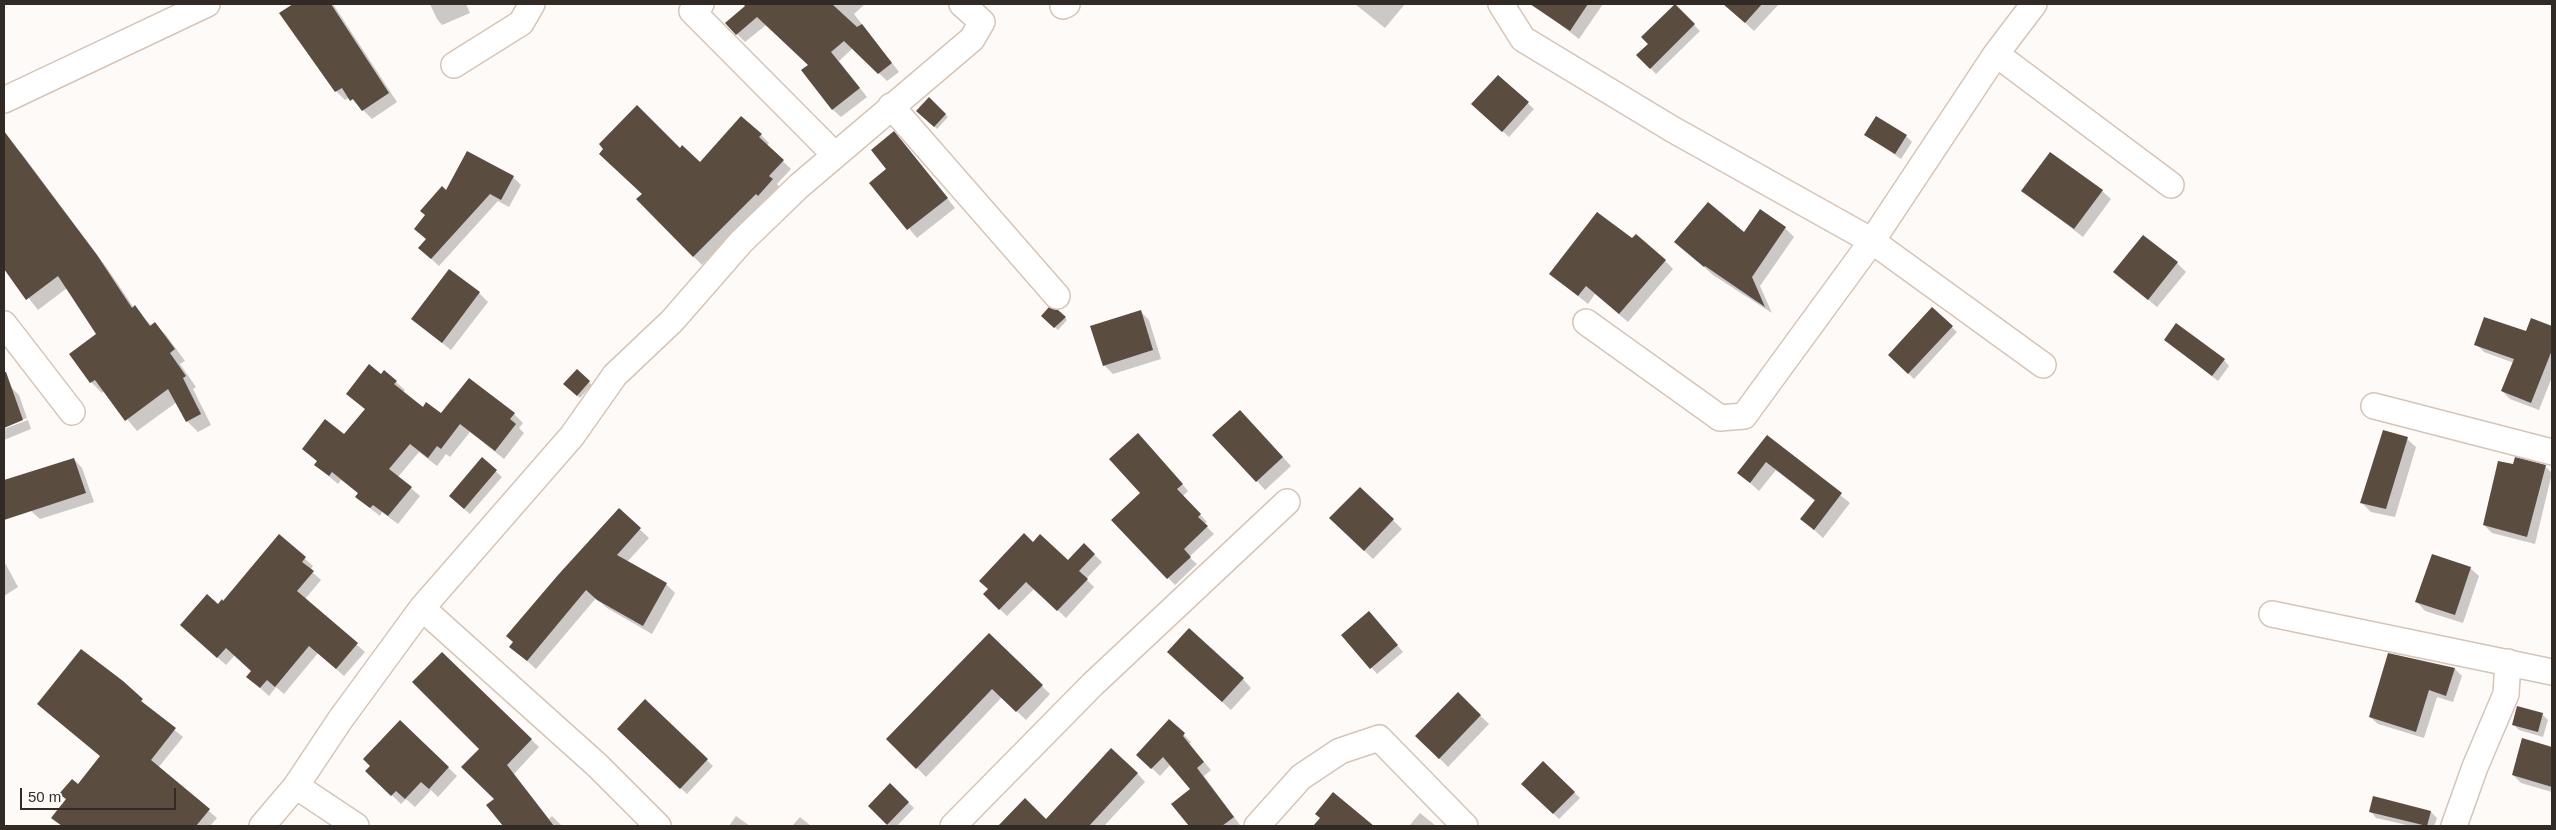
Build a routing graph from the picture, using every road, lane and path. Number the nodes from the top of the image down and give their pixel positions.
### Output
1 (207, 4) edge
2 (532, 4) edge
3 (701, 4) edge
4 (962, 4) edge
5 (1501, 4) edge
6 (2034, 4) edge
7 (1996, 54) junction
8 (454, 65) dead end
9 (4, 100) edge
10 (891, 106) junction
11 (834, 154) junction
12 (2171, 185) dead end
13 (1872, 241) junction
14 (1057, 296) dead end
15 (1586, 322) dead end
16 (4, 324) edge
17 (2042, 365) dead end
18 (2374, 406) dead end
19 (72, 412) dead end
20 (2552, 452) edge
21 (1287, 502) dead end
22 (422, 608) junction
23 (2272, 614) dead end
24 (2508, 662) junction
25 (2552, 672) edge
26 (296, 786) junction
27 (262, 826) edge
28 (356, 826) edge
29 (658, 826) edge
30 (953, 826) edge
31 (1257, 826) edge
32 (1465, 826) edge
33 (2454, 826) edge

1 - 9 street
2 - 8 street
3 - 11 street
4 - 10 street
5 - 13 street
6 - 7 street
7 - 12 street
7 - 13 street
10 - 11 street
10 - 14 street
11 - 22 street
13 - 15 street
13 - 17 street
16 - 19 street
18 - 20 street
21 - 30 street
22 - 26 street
22 - 29 street
23 - 24 street
24 - 25 street
24 - 33 street
26 - 27 street
26 - 28 street
31 - 32 street

